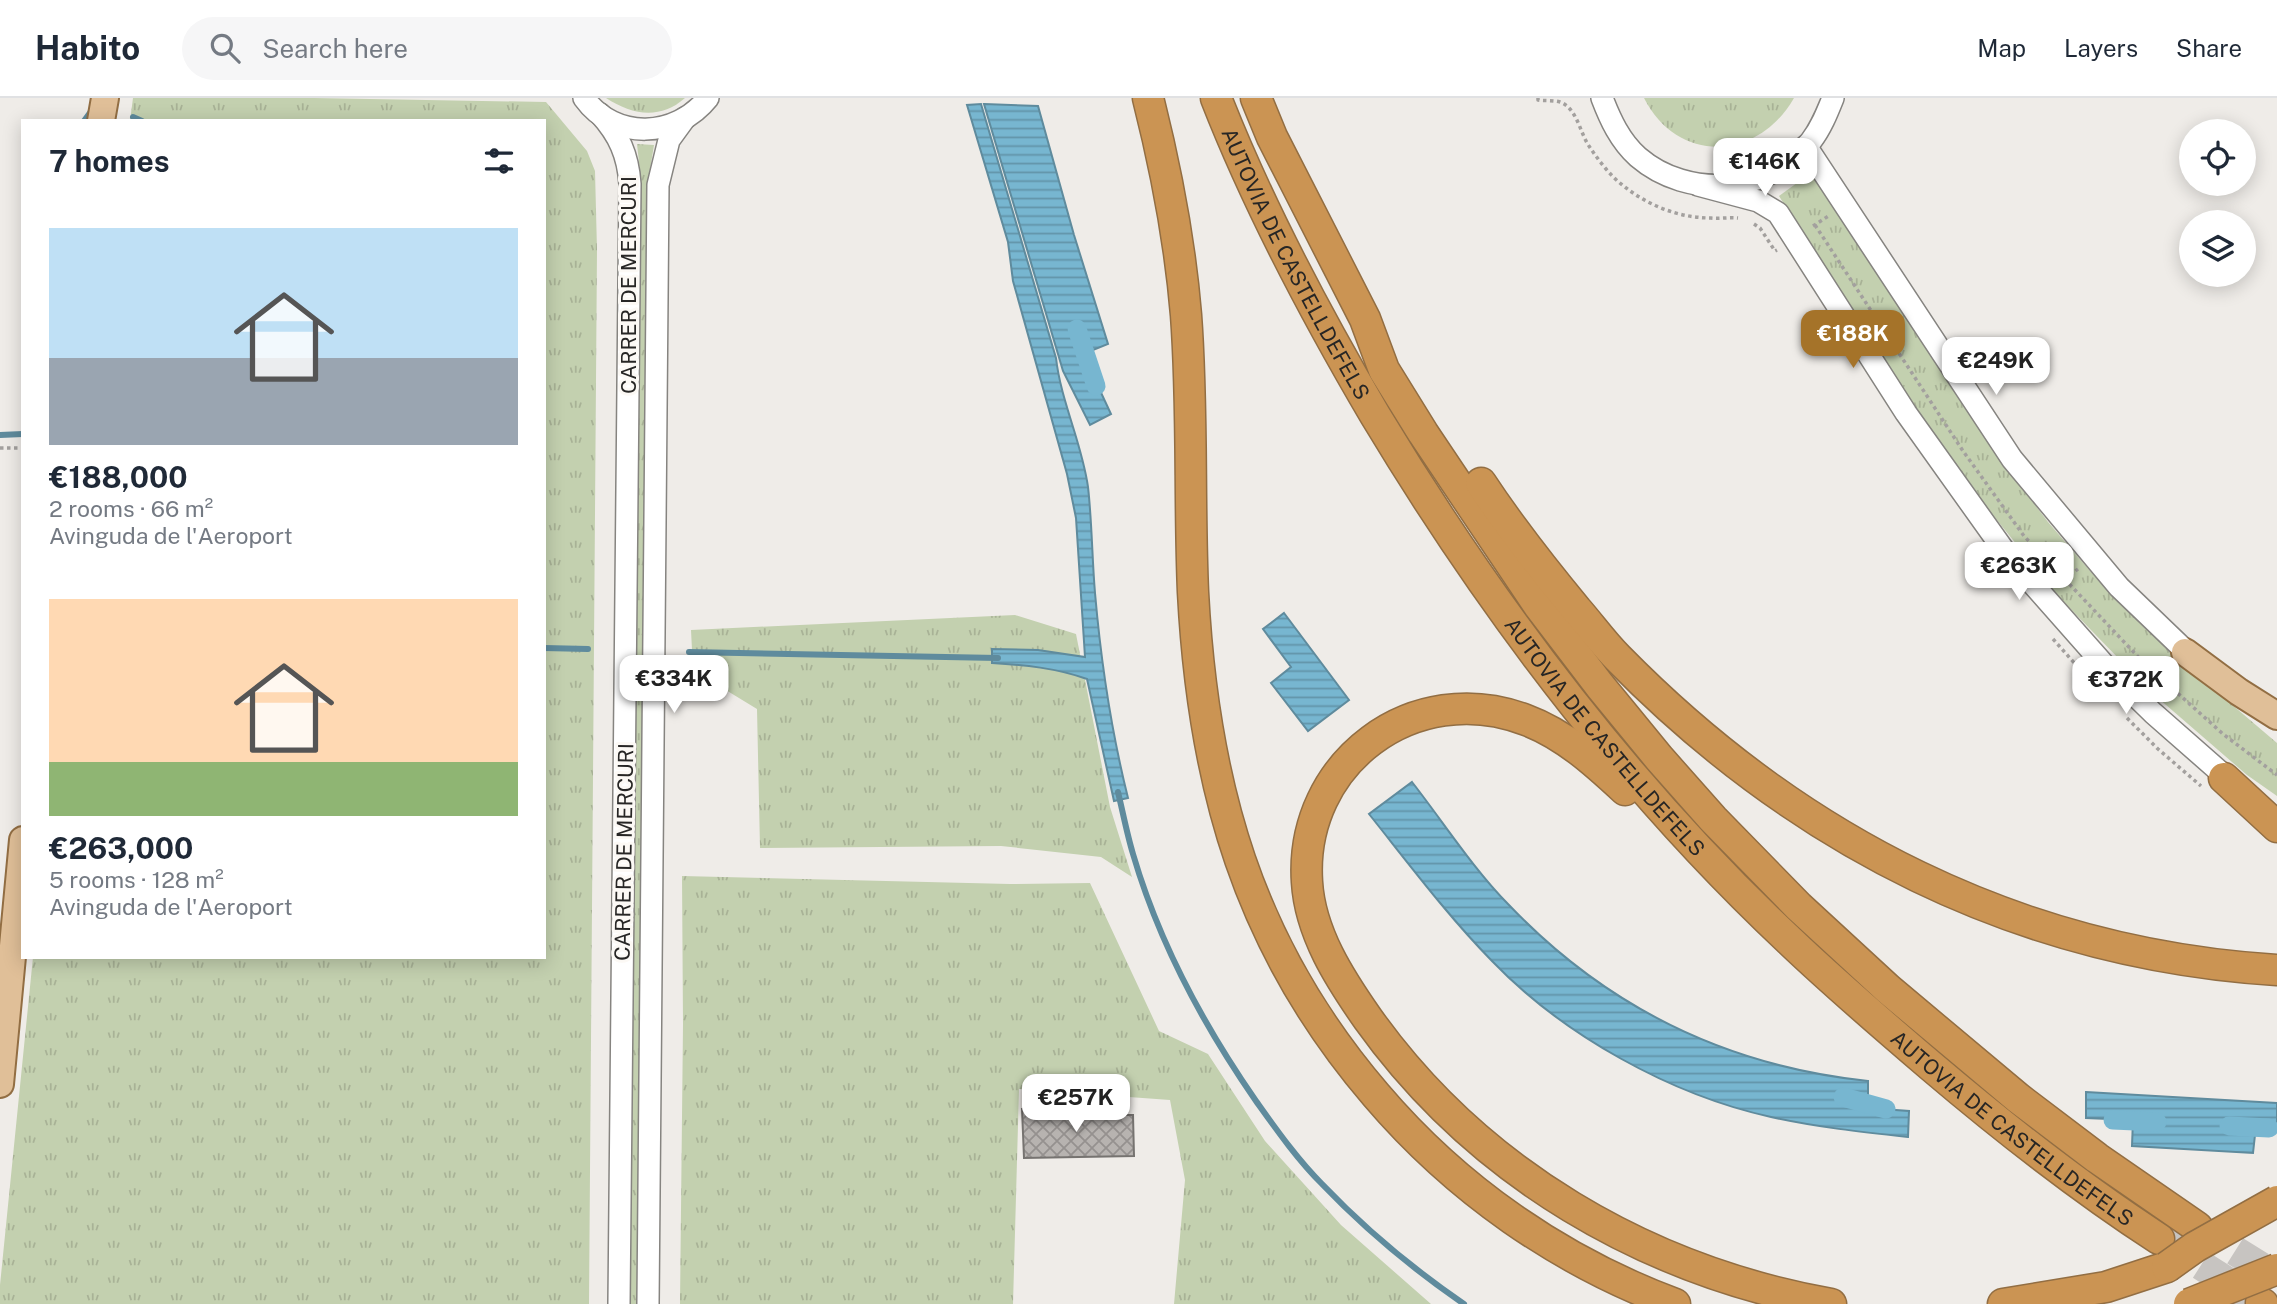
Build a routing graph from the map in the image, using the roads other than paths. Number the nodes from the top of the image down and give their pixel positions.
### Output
1 (104, 98) edge
2 (584, 98) edge
3 (708, 98) edge
4 (1148, 98) edge
5 (1216, 98) edge
6 (1256, 98) edge
7 (1601, 98) edge
8 (1833, 98) edge
9 (600, 114) junction
10 (685, 118) junction
11 (101, 119) edge
12 (1806, 146) junction
13 (1698, 185) junction
14 (1365, 319) junction
15 (2185, 652) junction
16 (2277, 716) edge
17 (2277, 731) edge
18 (2224, 778) junction
19 (2277, 814) edge
20 (2277, 827) edge
21 (1710, 861) junction
22 (21, 862) edge
23 (2277, 970) edge
24 (0, 1084) edge
25 (2277, 1201) edge
26 (2277, 1220) edge
27 (2197, 1227) tunnel mouth
28 (2163, 1253) junction
29 (2277, 1269) edge
30 (619, 1304) edge
31 (648, 1304) edge
32 (1675, 1304) edge
33 (1831, 1304) edge
34 (2003, 1304) edge
35 (2189, 1304) edge

1 - 11 main road
2 - 9 street
3 - 10 street
4 - 32 highway
5 - 21 highway, AUTOVIA DE CASTELLDEFELS
6 - 14 highway, AUTOVIA DE CASTELLDEFELS
7 - 13 street
8 - 12 street
9 - 10 street
9 - 30 street, CARRER DE MERCURI
10 - 31 street, CARRER DE MERCURI
12 - 13 street
12 - 15 street
13 - 18 street
14 - 23 highway
14 - 27 highway, AUTOVIA DE CASTELLDEFELS
15 - 16 main road
15 - 17 street
18 - 19 street
18 - 20 highway
21 - 28 highway, AUTOVIA DE CASTELLDEFELS
21 - 33 highway
22 - 24 main road
25 - 28 highway, bridge
26 - 28 highway, bridge
28 - 34 highway
29 - 35 highway, bridge

